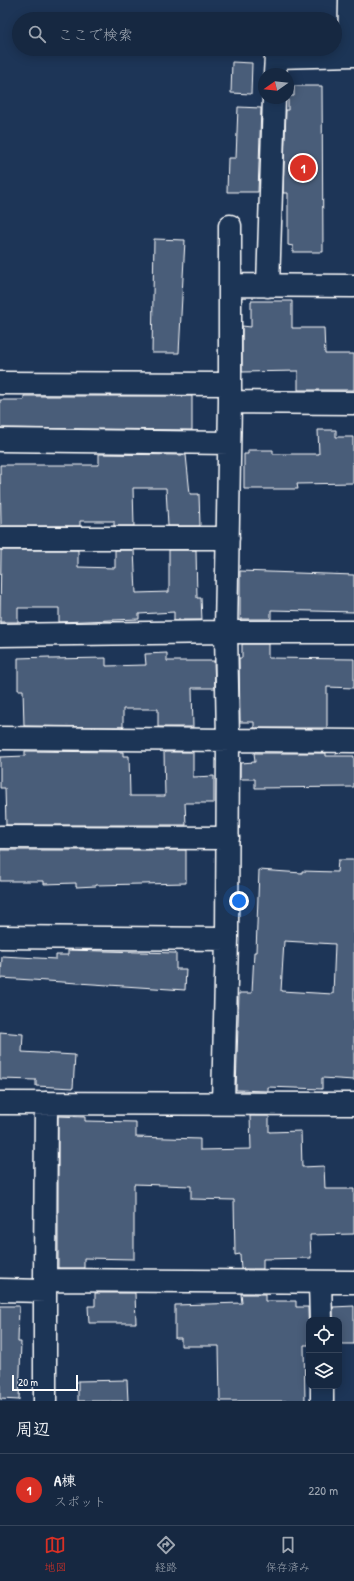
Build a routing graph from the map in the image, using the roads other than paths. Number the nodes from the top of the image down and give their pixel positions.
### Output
1 (350, 0) edge
2 (342, 55) edge
3 (352, 55) edge
4 (314, 56) edge
5 (275, 68) edge
6 (274, 104) edge
7 (230, 226) dead end
8 (230, 286) junction
9 (268, 286) junction
10 (354, 286) edge
11 (0, 383) edge
12 (230, 393) junction
13 (354, 402) edge
14 (0, 440) edge
15 (229, 443) junction
16 (0, 538) edge
17 (228, 538) junction
18 (226, 632) junction
19 (354, 632) edge
20 (0, 635) edge
21 (0, 738) edge
22 (228, 739) junction
23 (354, 741) edge
24 (0, 837) edge
25 (228, 838) junction
26 (0, 937) edge
27 (227, 939) junction
28 (0, 1103) edge
29 (46, 1103) junction
30 (223, 1103) junction
31 (354, 1104) edge
32 (320, 1282) junction
33 (354, 1282) edge
34 (45, 1286) junction
35 (0, 1290) edge
36 (321, 1317) edge
37 (322, 1389) edge
38 (46, 1401) edge
39 (322, 1401) edge

1 - 3 street
2 - 3 street
4 - 5 street
6 - 9 street
7 - 8 street
8 - 9 street
8 - 12 street
9 - 10 street
11 - 12 street
12 - 13 street
12 - 15 street
14 - 15 street
15 - 17 street
16 - 17 street
17 - 18 street
18 - 19 street
18 - 20 street
18 - 22 street
21 - 22 street
22 - 23 street
22 - 25 street
24 - 25 street
25 - 27 street
26 - 27 street
27 - 30 street
28 - 29 street
29 - 30 street
29 - 34 street
30 - 31 street
32 - 33 street
32 - 34 street
32 - 36 street
34 - 35 street
34 - 38 street
37 - 39 street

